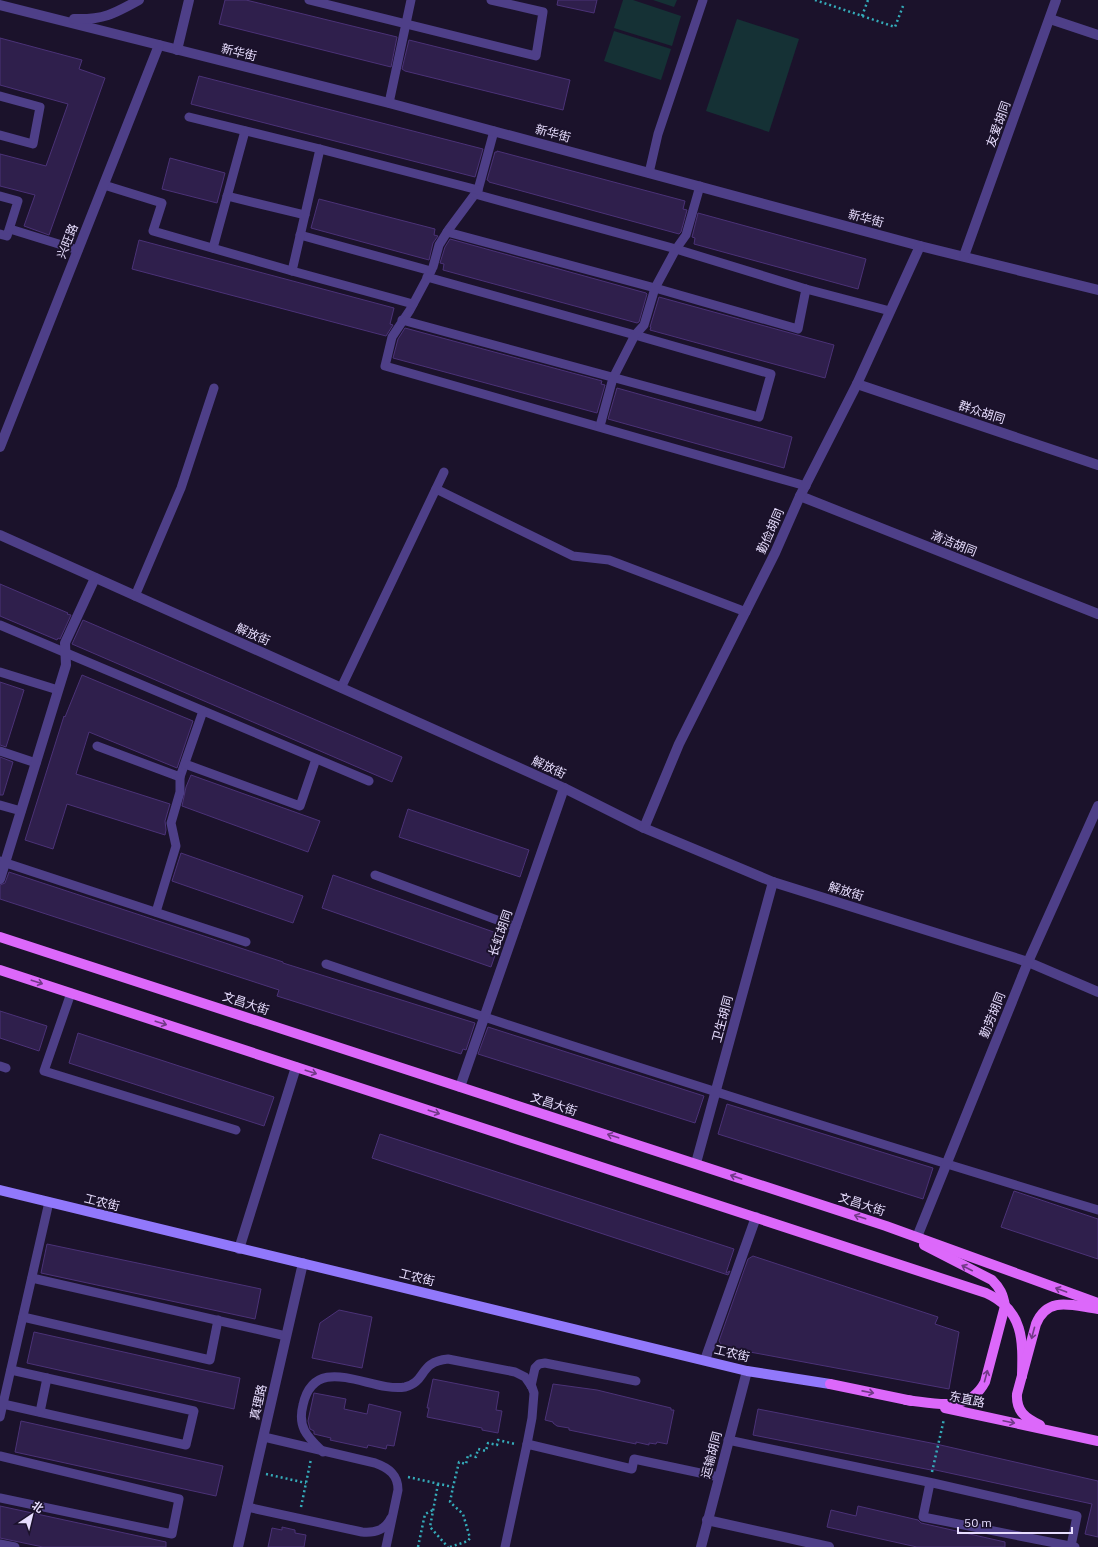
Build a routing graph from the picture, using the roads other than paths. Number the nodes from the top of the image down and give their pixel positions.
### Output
1 (139, 0) edge
2 (189, 0) edge
3 (309, 0) edge
4 (411, 0) edge
5 (491, 0) edge
6 (703, 0) edge
7 (1056, 0) edge
8 (0, 5) edge
9 (57, 19) junction
10 (1050, 19) junction
11 (405, 24) junction
12 (1098, 35) edge
13 (159, 45) junction
14 (177, 50) junction
15 (0, 96) edge
16 (389, 103) junction
17 (189, 117) dead end
18 (494, 130) junction
19 (245, 131) junction
20 (0, 135) edge
21 (320, 149) junction
22 (649, 173) junction
23 (104, 185) junction
24 (700, 186) junction
25 (477, 192) junction
26 (0, 196) edge
27 (227, 196) junction
28 (305, 215) junction
29 (10, 229) junction
30 (447, 232) junction
31 (0, 234) edge
32 (300, 235) junction
33 (920, 246) junction
34 (213, 248) junction
35 (676, 249) junction
36 (78, 250) junction
37 (964, 256) junction
38 (292, 271) junction
39 (429, 274) junction
40 (655, 288) junction
41 (806, 289) junction
42 (1098, 290) edge
43 (413, 304) junction
44 (890, 311) junction
45 (402, 320) junction
46 (635, 335) junction
47 (613, 378) junction
48 (857, 384) junction
49 (214, 388) dead end
50 (600, 426) junction
51 (0, 447) edge
52 (1098, 465) edge
53 (444, 472) dead end
54 (806, 486) junction
55 (436, 489) junction
56 (800, 496) junction
57 (0, 535) edge
58 (95, 578) junction
59 (135, 596) junction
60 (746, 612) junction
61 (1098, 614) edge
62 (0, 625) edge
63 (65, 652) junction
64 (0, 672) edge
65 (341, 688) junction
66 (58, 690) junction
67 (203, 711) junction
68 (97, 746) dead end
69 (0, 751) edge
70 (316, 759) junction
71 (36, 763) junction
72 (185, 764) junction
73 (180, 777) junction
74 (369, 781) dead end
75 (564, 788) junction
76 (0, 805) edge
77 (1098, 806) edge
78 (21, 811) junction
79 (644, 828) junction
80 (2, 862) edge
81 (375, 875) dead end
82 (0, 879) edge
83 (773, 882) junction
84 (156, 912) junction
85 (516, 927) junction
86 (0, 937) edge
87 (246, 942) dead end
88 (1028, 962) junction
89 (326, 964) dead end
90 (0, 970) edge
91 (1098, 992) edge
92 (71, 993) junction
93 (484, 1018) junction
94 (296, 1067) junction
95 (460, 1087) junction
96 (715, 1092) junction
97 (236, 1130) dead end
98 (696, 1163) junction
99 (946, 1164) junction
100 (0, 1190) edge
101 (49, 1202) junction
102 (1098, 1210) edge
103 (756, 1217) junction
104 (886, 1226) junction
105 (917, 1237) junction
106 (239, 1249) junction
107 (303, 1263) junction
108 (32, 1278) junction
109 (1098, 1303) edge
110 (1005, 1306) junction
111 (1098, 1309) edge
112 (23, 1317) junction
113 (218, 1320) junction
114 (286, 1336) junction
115 (705, 1360) junction
116 (11, 1370) junction
117 (747, 1371) junction
118 (1022, 1376) junction
119 (47, 1378) junction
120 (636, 1381) dead end
121 (830, 1384) joint
122 (531, 1386) junction
123 (906, 1400) junction
124 (3, 1404) junction
125 (40, 1412) junction
126 (0, 1417) edge
127 (1055, 1431) junction
128 (264, 1437) junction
129 (728, 1440) junction
130 (1098, 1441) edge
131 (527, 1445) junction
132 (323, 1452) junction
133 (0, 1456) edge
134 (719, 1477) junction
135 (930, 1483) junction
136 (0, 1498) edge
137 (247, 1507) junction
138 (393, 1514) junction
139 (708, 1520) junction
140 (0, 1544) edge
141 (1074, 1546) edge
142 (15, 1547) edge
143 (238, 1547) edge
144 (386, 1547) edge
145 (505, 1547) edge
146 (701, 1547) edge
147 (829, 1547) edge

1 - 9 street
2 - 14 street
3 - 11 lane
4 - 11 lane
5 - 11 lane
6 - 22 lane
7 - 10 street, 友爱胡同
8 - 9 street, 新华街
9 - 13 street, 新华街
10 - 12 street
10 - 37 street, 友爱胡同
11 - 16 lane
13 - 14 street, 新华街
13 - 23 street, 兴旺路
14 - 16 street, 新华街
15 - 20 lane
16 - 18 street, 新华街
17 - 19 lane
18 - 22 street, 新华街
18 - 25 lane
19 - 21 lane
19 - 27 lane
21 - 25 lane
21 - 28 lane
22 - 24 street, 新华街
23 - 34 lane
23 - 36 street, 兴旺路
24 - 33 street, 新华街
24 - 35 lane
25 - 30 lane
25 - 35 lane
26 - 29 lane
27 - 28 lane
27 - 34 lane
28 - 32 lane
29 - 31 lane
29 - 36 lane
30 - 39 lane
30 - 40 lane
32 - 38 lane
32 - 39 lane
33 - 37 street, 新华街
33 - 44 street, 勤俭胡同
34 - 38 lane
35 - 40 lane
35 - 41 lane
36 - 51 street, 兴旺路
37 - 42 street, 新华街
38 - 43 lane
39 - 43 lane
39 - 46 lane
40 - 41 lane
40 - 46 lane
41 - 44 lane
43 - 45 lane
44 - 48 street, 勤俭胡同
45 - 47 lane
45 - 50 lane
46 - 47 lane
46 - 47 lane
47 - 50 lane
48 - 52 street, 群众胡同
48 - 54 street, 勤俭胡同
49 - 59 lane
50 - 54 lane
53 - 55 lane
54 - 56 street, 勤俭胡同
55 - 60 lane
55 - 65 lane
56 - 60 street, 勤俭胡同
56 - 61 street, 清洁胡同
57 - 58 street, 解放街
58 - 59 street, 解放街
58 - 63 street
59 - 65 street, 解放街
60 - 79 street, 勤俭胡同
62 - 63 lane
63 - 66 street
63 - 67 lane
64 - 66 lane
65 - 75 street, 解放街
66 - 71 street
67 - 70 lane
67 - 72 lane
68 - 73 lane
69 - 71 lane
70 - 72 lane
70 - 74 lane
71 - 78 street
72 - 73 lane
73 - 84 lane
75 - 79 street, 解放街
75 - 85 street, 长虹胡同
76 - 78 lane
77 - 88 street, 勤劳胡同
78 - 80 street
79 - 83 street, 解放街
80 - 82 street
80 - 84 lane
81 - 85 lane
83 - 88 street, 解放街
83 - 96 street, 卫生胡同
84 - 87 lane
85 - 93 street, 长虹胡同
86 - 95 main road, 文昌大街
88 - 91 street, 解放街
88 - 99 street, 勤劳胡同
89 - 93 lane
90 -> 92 main road
92 -> 94 main road
92 - 97 lane
93 - 95 street, 长虹胡同
93 - 96 lane
94 -> 103 main road
94 - 106 street
98 -> 95 main road, 文昌大街
96 - 98 street, 卫生胡同
96 - 99 lane
104 -> 98 main road, 文昌大街
99 - 102 lane
99 - 105 street, 勤劳胡同
100 - 101 main road, 工农街
101 - 106 main road, 工农街
101 - 108 lane
103 - 110 main road
103 - 115 street
104 - 105 main road, 文昌大街
110 -> 104 main road
109 -> 105 main road, 文昌大街
106 - 107 main road, 工农街
107 - 114 street, 真理路
107 - 115 main road, 工农街
108 - 112 lane
108 - 113 lane
110 - 118 main road
123 -> 110 main road
111 -> 118 main road
112 - 113 lane
112 - 116 lane
113 - 114 lane
114 - 128 street, 真理路
115 - 117 main road, 工农街
116 - 119 lane
116 - 124 lane
117 - 121 main road, 工农街
117 - 129 street, 运输胡同
118 - 127 main road
119 - 125 lane
119 - 125 lane
120 - 122 lane
121 -> 123 main road, 东直路
122 - 131 lane
122 - 132 lane
123 -> 127 main road, 东直路
124 - 125 lane
124 - 126 lane
127 - 130 main road, 东直路
128 - 132 lane
128 - 137 street, 真理路
129 - 134 street, 运输胡同
129 - 135 lane
131 - 134 lane
131 - 145 lane
132 - 138 lane
133 - 136 lane
134 - 139 street, 运输胡同
135 - 141 lane
135 - 141 lane
137 - 138 lane
137 - 143 street, 真理路
138 - 144 lane
139 - 146 street, 运输胡同
139 - 147 street
140 - 142 lane

